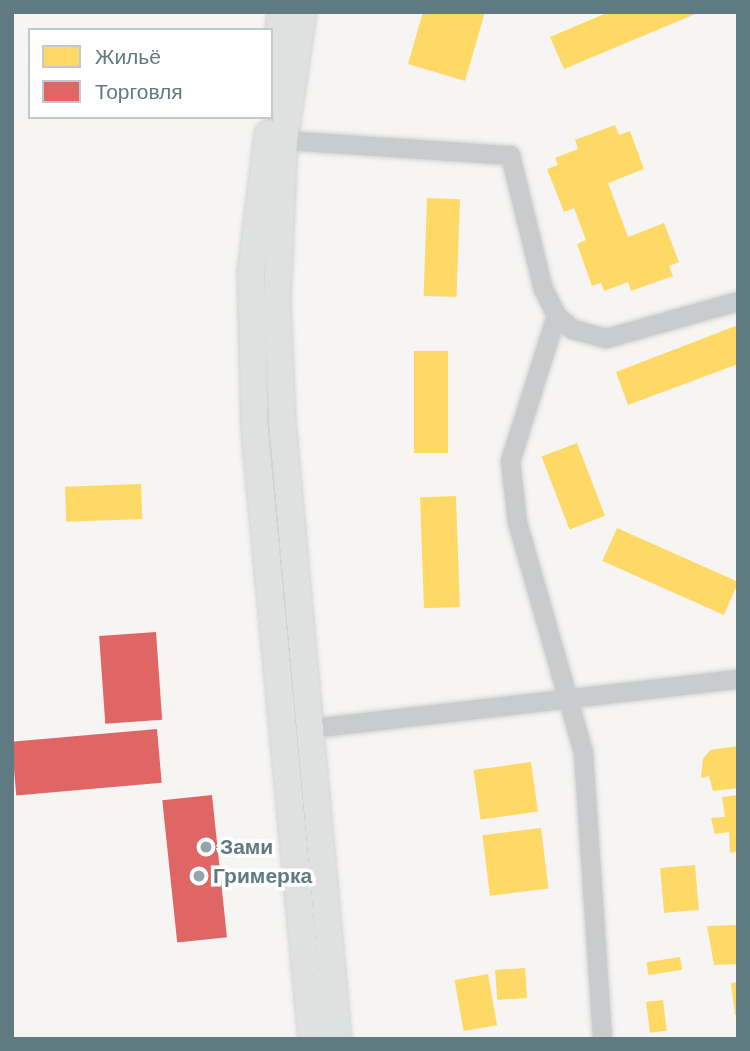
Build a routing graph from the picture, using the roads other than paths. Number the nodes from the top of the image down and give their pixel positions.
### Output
1 (281, 12) edge
2 (303, 12) edge
3 (273, 86) edge
4 (274, 132) edge
5 (738, 301) edge
6 (556, 315) junction
7 (738, 679) edge
8 (569, 698) junction
9 (312, 728) junction
10 (284, 733) junction
11 (312, 1039) edge
12 (338, 1039) edge
13 (602, 1039) edge

1 - 3 main road
2 - 4 main road
4 - 6 street
4 - 9 main road
4 - 10 main road
5 - 6 street
6 - 8 street
7 - 8 street
8 - 9 street
8 - 13 street
9 - 10 main road
9 - 12 main road
10 - 11 main road

